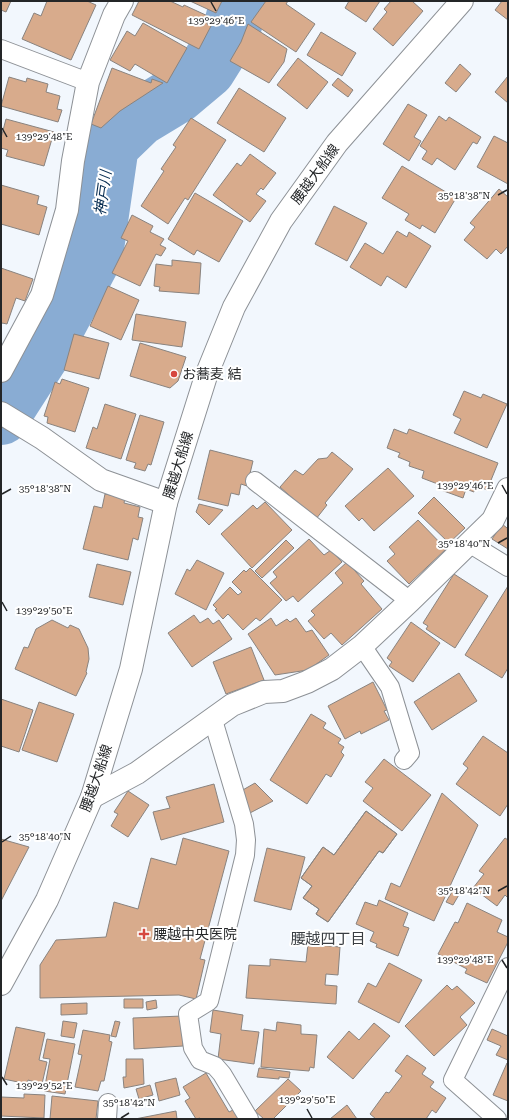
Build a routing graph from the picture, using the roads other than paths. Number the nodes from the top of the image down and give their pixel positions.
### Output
1 (122, 1) edge
2 (462, 1) edge
3 (1, 49) edge
4 (88, 82) junction
5 (1, 371) edge
6 (1, 413) edge
7 (255, 481) dead end
8 (508, 490) edge
9 (166, 503) junction
10 (469, 543) junction
11 (508, 567) edge
12 (410, 601) junction
13 (362, 646) junction
14 (213, 720) junction
15 (404, 760) dead end
16 (92, 797) junction
17 (7, 962) edge
18 (508, 967) edge
19 (1, 984) edge
20 (249, 1119) edge
21 (497, 1119) edge

1 - 4 street
2 - 9 street, 腰越大船線
3 - 4 lane
4 - 5 street
6 - 9 street
7 - 12 lane
8 - 10 street
9 - 16 street, 腰越大船線
10 - 11 lane
10 - 12 street
12 - 13 street
13 - 14 street
13 - 15 lane
14 - 16 street
14 - 20 lane
16 - 17 street, 腰越大船線
17 - 19 street, 腰越大船線
18 - 21 lane

